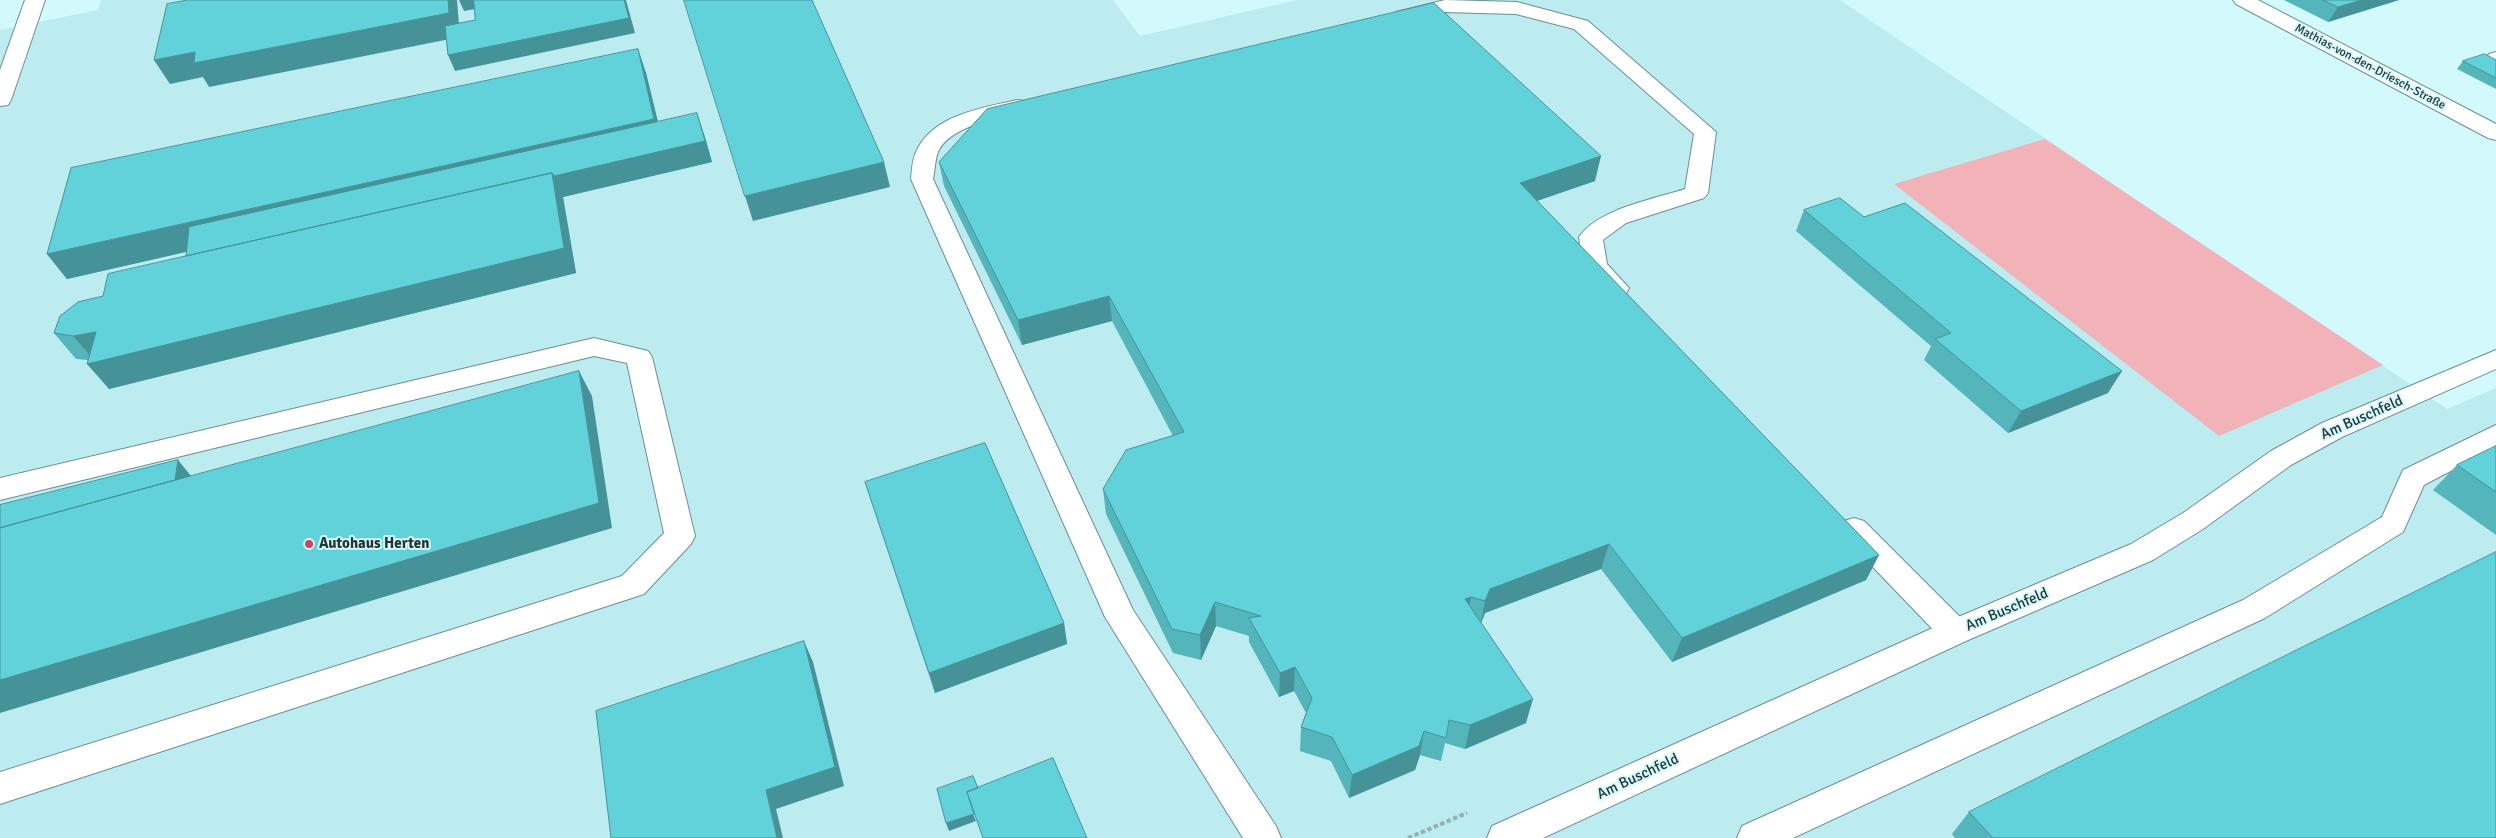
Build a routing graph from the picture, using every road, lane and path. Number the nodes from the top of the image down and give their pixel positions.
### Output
1 (35, 0) edge
2 (2243, 0) edge
3 (1377, 22) edge
4 (0, 100) edge
5 (1038, 101) edge
6 (2496, 133) edge
7 (1636, 308) edge
8 (2496, 359) edge
9 (2496, 435) edge
10 (0, 489) edge
11 (1838, 514) edge
12 (1956, 632) junction
13 (0, 788) edge
14 (1263, 838) edge
15 (1505, 838) edge
16 (1755, 838) edge

1 - 4 street
2 - 6 street, Mathias-von-den-Driesch-Straße
3 - 7 street
5 - 14 street
8 - 12 street, Am Buschfeld
9 - 16 street
10 - 13 street
11 - 12 street
12 - 15 street, Am Buschfeld

